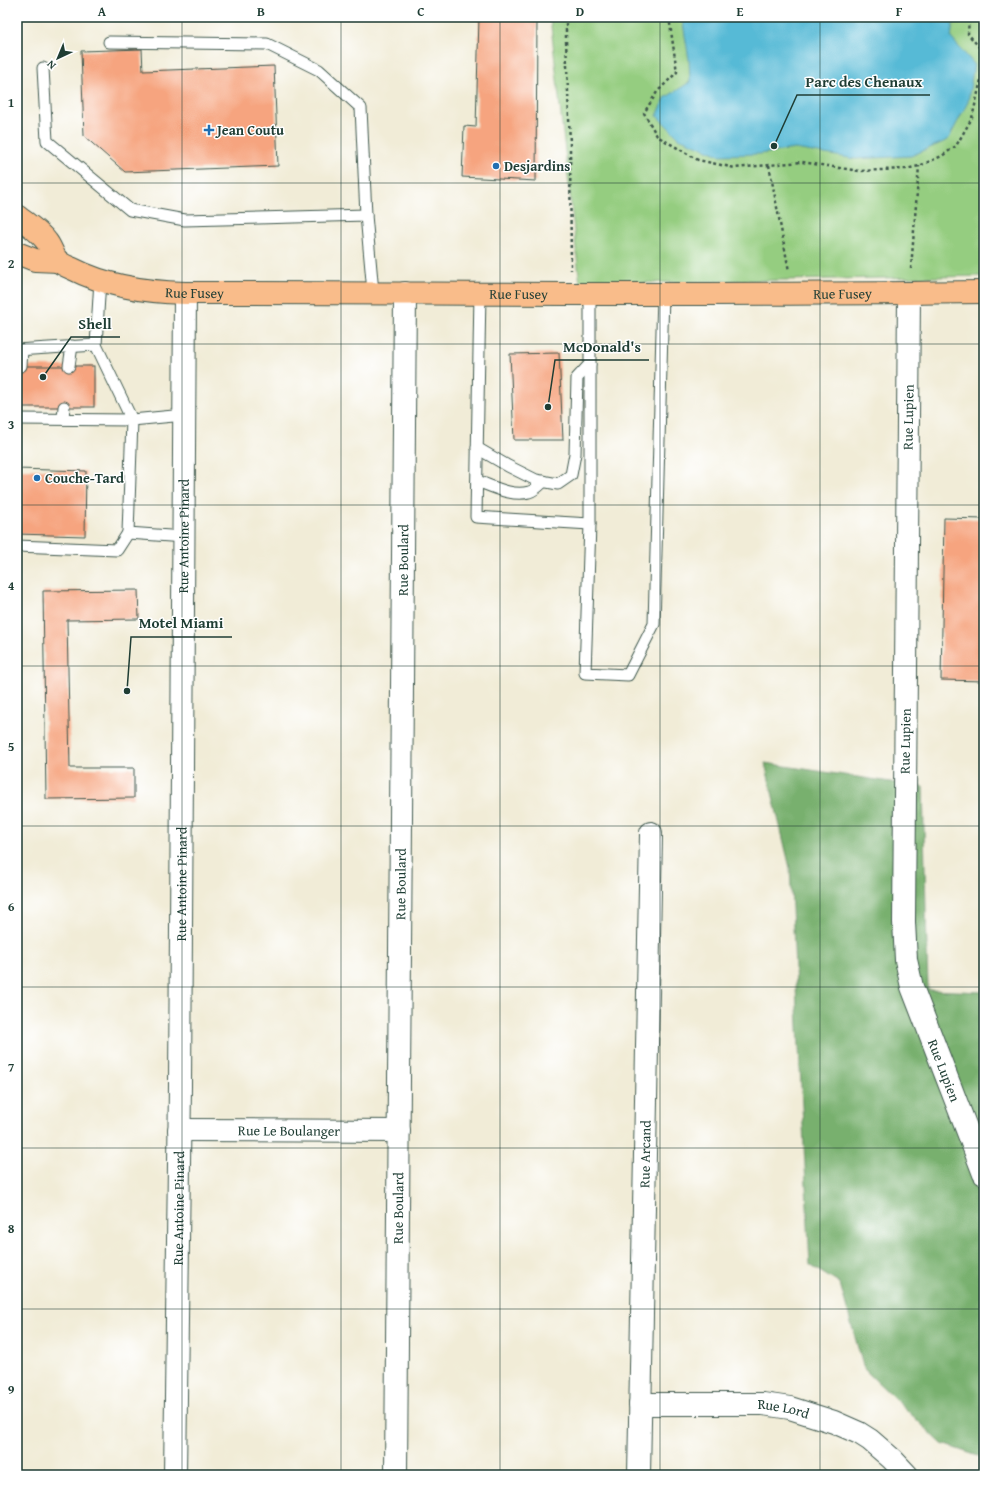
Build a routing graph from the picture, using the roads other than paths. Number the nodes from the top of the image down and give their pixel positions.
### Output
1 (109, 42) dead end
2 (43, 68) dead end
3 (366, 215) junction
4 (17, 216) edge
5 (17, 252) edge
6 (58, 261) junction
7 (100, 280) junction
8 (373, 292) junction
9 (405, 292) junction
10 (984, 292) edge
11 (185, 293) junction
12 (480, 293) junction
13 (581, 294) junction
14 (663, 294) junction
15 (909, 294) junction
16 (96, 344) junction
17 (72, 346) junction
18 (20, 350) edge
19 (590, 364) junction
20 (21, 366) dead end
21 (70, 366) dead end
22 (184, 415) junction
23 (17, 419) edge
24 (132, 420) junction
25 (477, 448) junction
26 (477, 481) junction
27 (544, 481) junction
28 (590, 524) junction
29 (128, 533) junction
30 (184, 537) junction
31 (17, 546) edge
32 (651, 833) dead end
33 (179, 1130) junction
34 (399, 1131) junction
35 (984, 1174) edge
36 (640, 1404) junction
37 (175, 1475) edge
38 (396, 1475) edge
39 (639, 1475) edge
40 (907, 1475) edge

1 - 3 lane
2 - 3 lane
3 - 8 lane
4 - 6 main road
5 - 6 main road, Rue Fusey
6 - 7 main road, Rue Fusey
7 - 11 main road, Rue Fusey
7 - 16 lane
8 - 9 main road, Rue Fusey
8 - 11 main road, Rue Fusey
9 - 12 main road, Rue Fusey
9 - 34 street, Rue Boulard
10 - 15 main road, Rue Fusey
11 - 22 street, Rue Antoine Pinard
12 - 13 main road, Rue Fusey
12 - 25 lane
13 - 14 main road, Rue Fusey
13 - 19 lane
14 - 15 main road, Rue Fusey
14 - 28 lane
15 - 35 street, Rue Lupien
16 - 17 lane
16 - 24 lane
17 - 18 lane
17 - 21 lane
18 - 20 lane
19 - 27 lane
19 - 28 lane
22 - 24 lane
22 - 30 street, Rue Antoine Pinard
23 - 24 lane
24 - 29 lane
25 - 26 lane
25 - 27 lane
26 - 27 lane
26 - 28 lane
29 - 30 lane
29 - 31 lane
30 - 33 street, Rue Antoine Pinard
32 - 36 street, Rue Arcand
33 - 34 street, Rue Le Boulanger
33 - 37 street, Rue Antoine Pinard
34 - 38 street, Rue Boulard
36 - 39 street, Rue Arcand
36 - 40 street, Rue Lord

